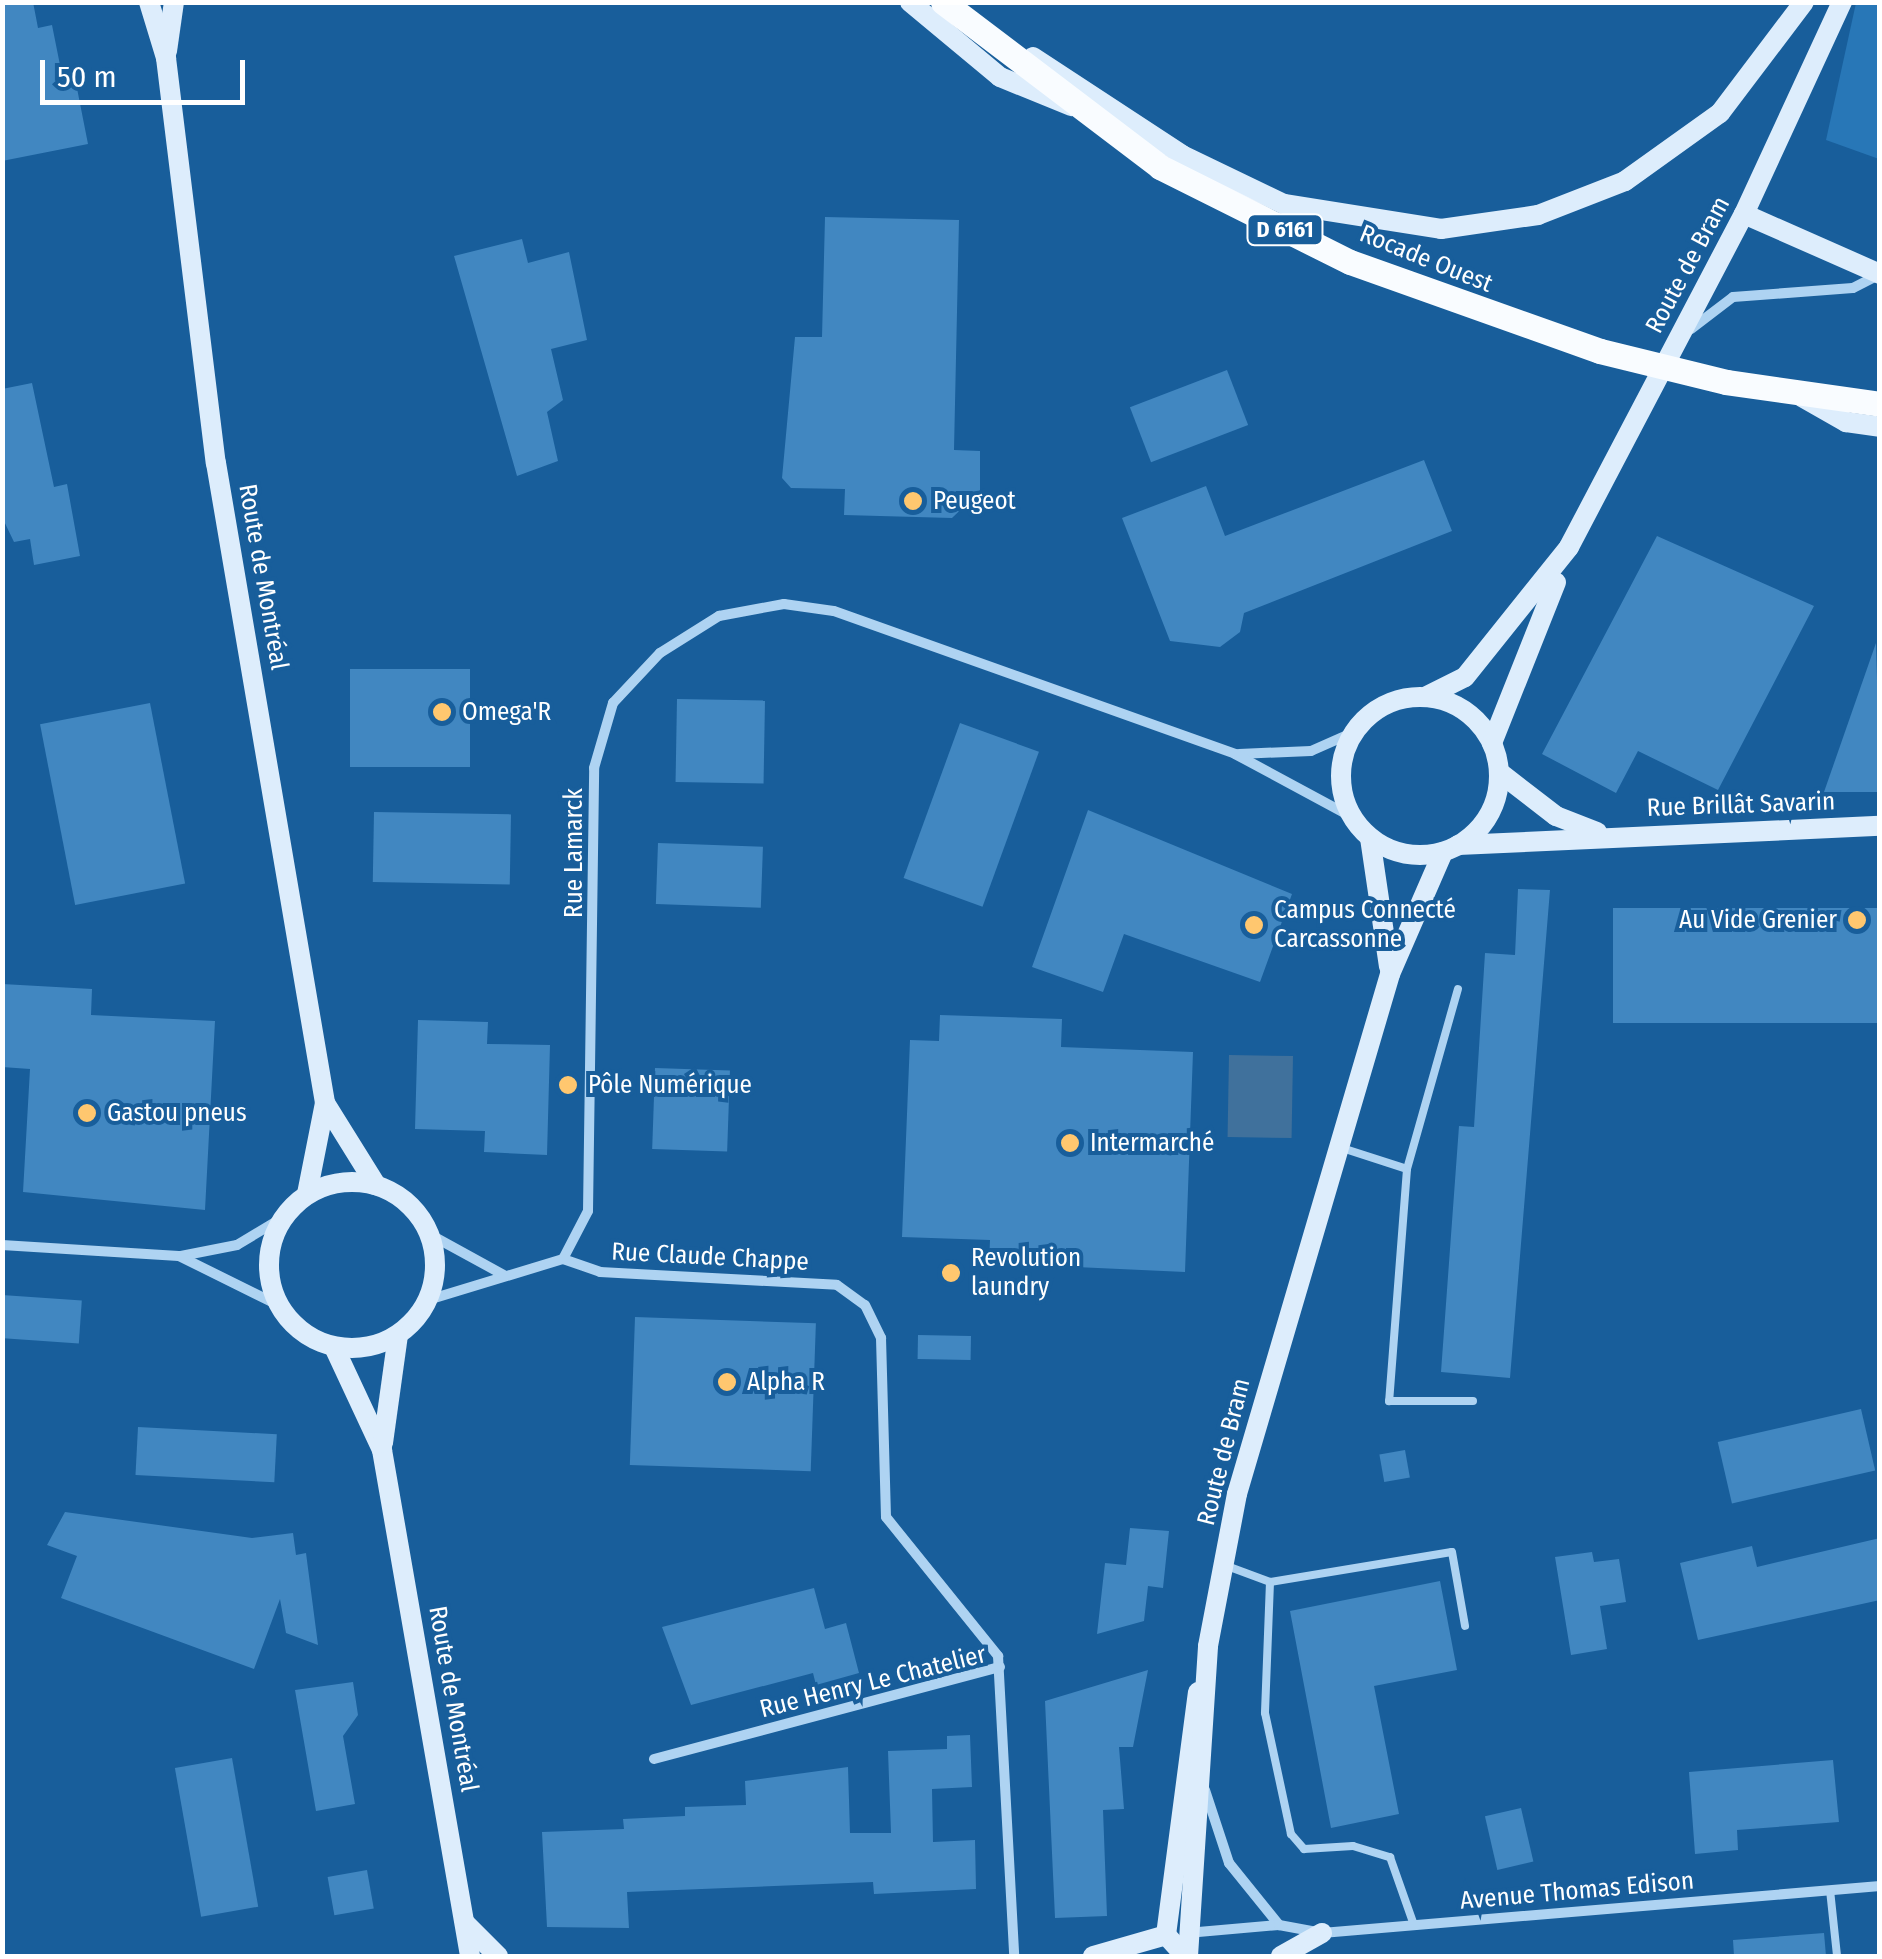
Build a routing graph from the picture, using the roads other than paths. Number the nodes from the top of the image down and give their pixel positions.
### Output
1 (149, 2) edge
2 (174, 2) edge
3 (910, 2) edge
4 (944, 2) edge
5 (954, 2) edge
6 (1804, 2) edge
7 (1842, 2) edge
8 (166, 58) junction
9 (1075, 108) junction
10 (1744, 214) junction
11 (1880, 274) edge
12 (1672, 348) junction
13 (1802, 397) junction
14 (1880, 404) edge
15 (1880, 427) edge
16 (1569, 548) junction
17 (1427, 696) junction
18 (1354, 732) junction
19 (1492, 743) junction
20 (1234, 754) junction
21 (1499, 772) junction
22 (1352, 817) junction
23 (1880, 826) edge
24 (1604, 834) junction
25 (1370, 838) junction
26 (1450, 849) junction
27 (1390, 974) junction
28 (1458, 989) dead end
29 (325, 1104) junction
30 (1338, 1147) junction
31 (1407, 1169) junction
32 (376, 1185) junction
33 (307, 1194) junction
34 (282, 1218) junction
35 (429, 1234) junction
36 (2, 1246) edge
37 (179, 1256) junction
38 (563, 1259) junction
39 (504, 1274) junction
40 (428, 1300) junction
41 (278, 1305) junction
42 (398, 1335) junction
43 (334, 1347) junction
44 (1472, 1402) dead end
45 (382, 1450) junction
46 (1224, 1564) junction
47 (1270, 1582) junction
48 (1465, 1626) dead end
49 (1208, 1646) junction
50 (1000, 1666) junction
51 (654, 1759) dead end
52 (1205, 1790) junction
53 (1880, 1886) edge
54 (1830, 1890) junction
55 (466, 1924) junction
56 (1279, 1924) junction
57 (1414, 1924) junction
58 (1191, 1932) junction
59 (1322, 1933) junction
60 (1166, 1935) junction
61 (468, 1954) edge
62 (498, 1956) edge
63 (1014, 1956) edge
64 (1092, 1956) edge
65 (1111, 1956) edge
66 (1186, 1956) edge
67 (1280, 1956) edge
68 (1837, 1956) edge

1 - 8 main road, Route de Montréal
2 - 8 main road, Route de Montréal
3 - 9 main road
4 - 9 main road, Rocade Ouest / D 6161
5 - 6 main road
7 - 10 main road, Route de Bram
8 - 29 main road, Route de Montréal
9 - 13 main road, Rocade Ouest / D 6161, bridge
10 - 11 main road
10 - 12 main road, Route de Bram
11 - 12 street
12 - 16 main road, Route de Bram
13 - 14 main road, Rocade Ouest / D 6161
13 - 15 main road
16 - 17 main road, Route de Bram
16 - 19 main road, Route de Bram
17 - 18 main road, Route de Bram
17 - 19 main road
18 - 20 street, Rue Lamarck
18 - 22 main road
19 - 21 main road
20 - 22 street, Rue Lamarck
20 - 38 street, Rue Lamarck
21 - 24 main road, Rue Brillât Savarin
21 - 26 main road, Route de Bram
22 - 25 main road
23 - 24 main road, Rue Brillât Savarin
24 - 26 main road, Rue Brillât Savarin
25 - 26 main road
25 - 27 main road, Route de Bram
26 - 27 main road, Route de Bram
27 - 30 main road, Route de Bram
28 - 31 lane
29 - 32 main road, Route de Montréal
29 - 33 main road, Route de Montréal
30 - 31 lane
30 - 46 main road, Route de Bram
31 - 44 lane
32 - 33 main road
32 - 35 main road
33 - 34 main road
34 - 37 street
34 - 41 main road
35 - 39 street
35 - 40 main road
36 - 37 street
37 - 41 street
38 - 39 street
38 - 50 street, Rue Claude Chappe
39 - 40 street
40 - 42 main road
41 - 43 main road
42 - 43 main road
42 - 45 main road, Route de Montréal
43 - 45 main road, Route de Montréal
45 - 55 main road, Route de Montréal
46 - 47 lane
46 - 49 main road, Route de Bram
47 - 48 lane
47 - 57 lane
49 - 52 main road, Route de Bram
49 - 60 main road
50 - 51 street, Rue Henry Le Chatelier
50 - 63 street, Rue Henry Le Chatelier
52 - 56 street
52 - 58 main road, Route de Bram
53 - 54 street, Avenue Thomas Edison
54 - 57 street, Avenue Thomas Edison
54 - 68 lane
55 - 61 main road, Route de Montréal
55 - 62 main road
56 - 58 street, Avenue Thomas Edison
56 - 59 street, Avenue Thomas Edison
57 - 59 street, Avenue Thomas Edison
58 - 60 street, Avenue Thomas Edison
58 - 66 main road, Route de Bram
59 - 67 main road
60 - 65 main road
60 - 66 main road
64 - 65 main road

